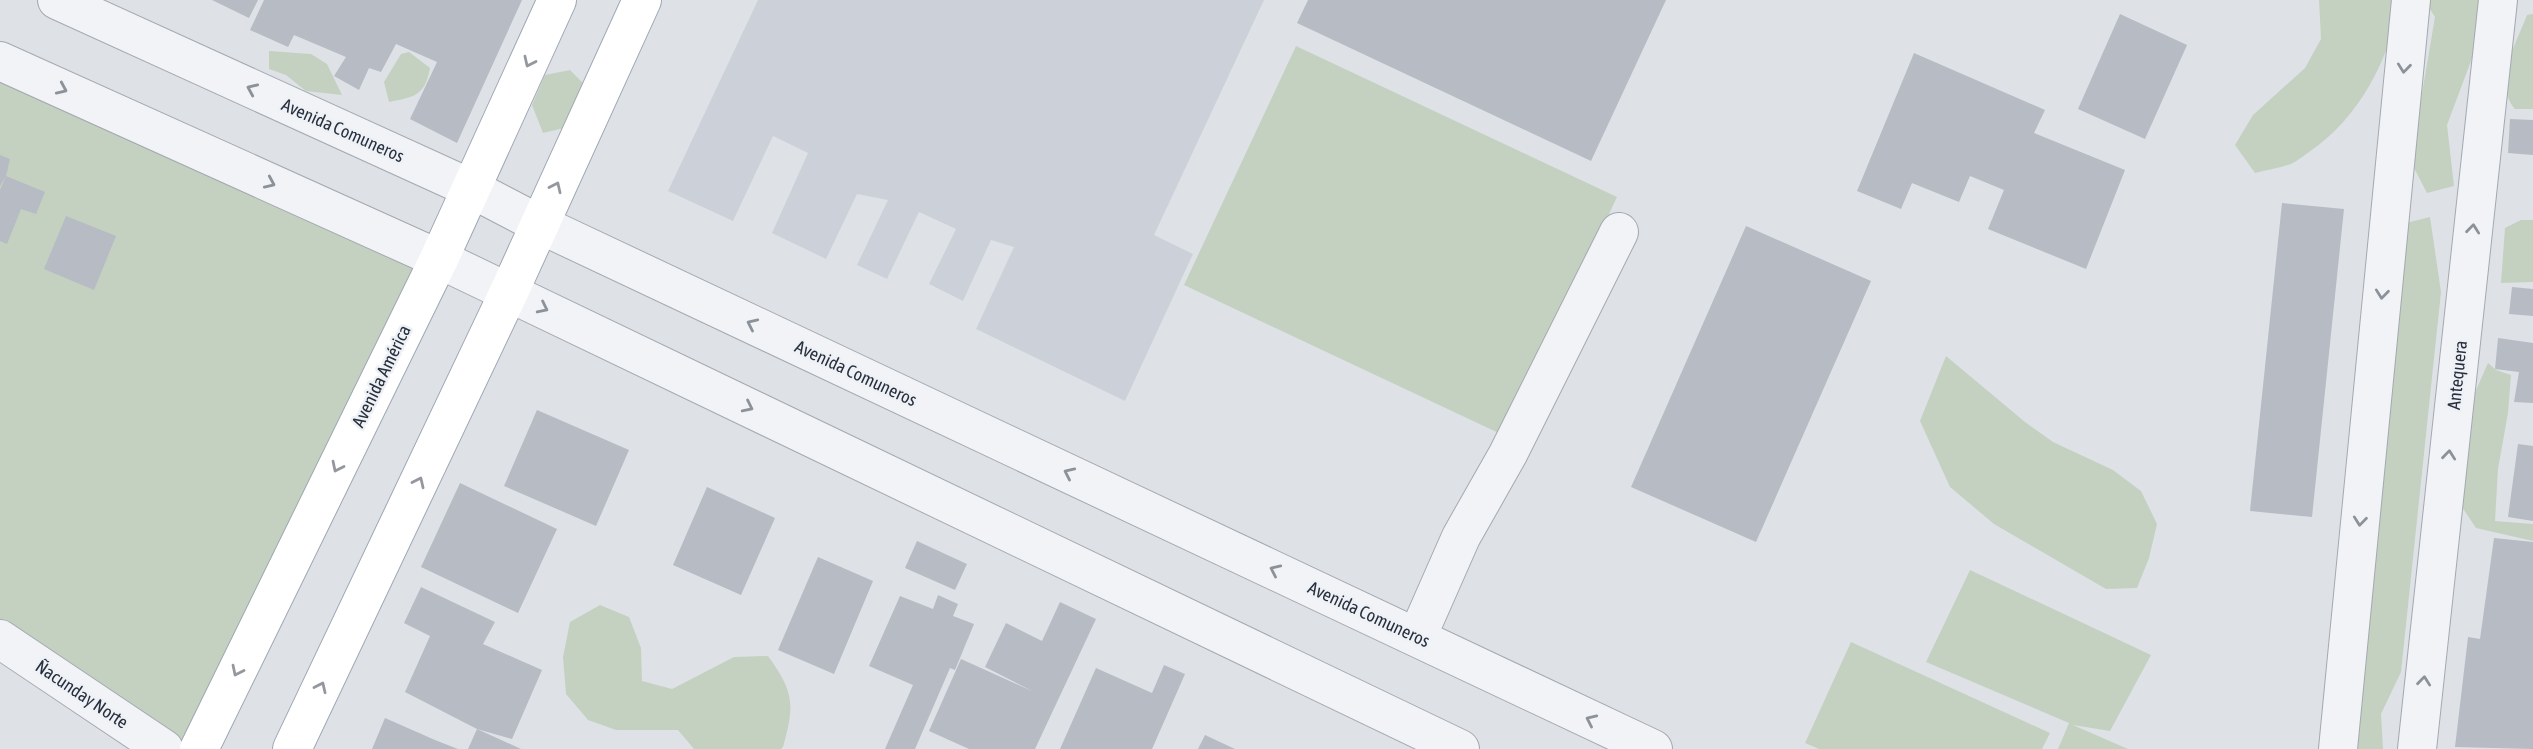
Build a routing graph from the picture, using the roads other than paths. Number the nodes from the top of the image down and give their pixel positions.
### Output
1 (57, 0) edge
2 (557, 0) edge
3 (642, 0) edge
4 (2411, 0) edge
5 (2498, 0) edge
6 (0, 61) edge
7 (470, 188) junction
8 (539, 224) junction
9 (1619, 232) dead end
10 (439, 259) junction
11 (509, 292) junction
12 (1417, 637) junction
13 (0, 639) edge
14 (164, 749) edge
15 (199, 749) edge
16 (292, 749) edge
17 (1460, 749) edge
18 (1653, 749) edge
19 (2338, 749) edge
20 (2417, 749) edge

7 -> 1 street, Avenida Comuneros
2 -> 7 main road, Avenida América
8 -> 3 main road
4 -> 19 street
20 -> 5 street, Antequera
6 -> 10 street
7 - 8 street, Avenida Comuneros
7 - 10 main road, Avenida América
8 - 11 main road
12 -> 8 street, Avenida Comuneros
9 - 12 street
10 - 11 street
10 -> 15 main road, Avenida América
16 -> 11 main road
11 -> 17 street
18 -> 12 street, Avenida Comuneros
13 - 14 street, Ñacunday Norte

